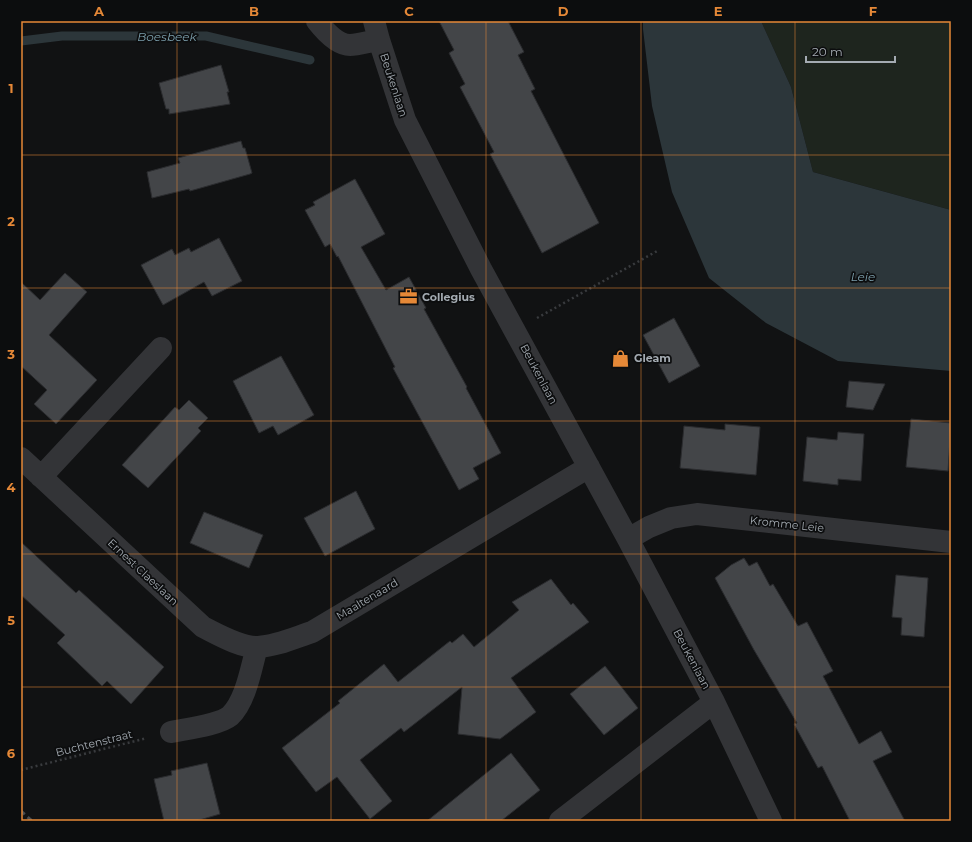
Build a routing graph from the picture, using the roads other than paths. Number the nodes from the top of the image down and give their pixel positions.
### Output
1 (317, 21) edge
2 (377, 30) edge
3 (161, 348) dead end
4 (21, 458) edge
5 (589, 467) junction
6 (41, 477) junction
7 (628, 539) junction
8 (951, 542) edge
9 (257, 647) junction
10 (714, 702) junction
11 (171, 732) road end
12 (560, 821) edge
13 (771, 821) edge

1 - 2 street, Beukenlaan
2 - 5 street, Beukenlaan
3 - 6 street
4 - 6 street, Ernest Claeslaan
5 - 7 street, Beukenlaan
5 - 9 street, Maaltenaard
6 - 9 street, Ernest Claeslaan
7 - 8 street, Kromme Leie
7 - 10 street, Beukenlaan
9 - 11 street
10 - 12 street, Beukenlaan
10 - 13 street, Beukenlaan

